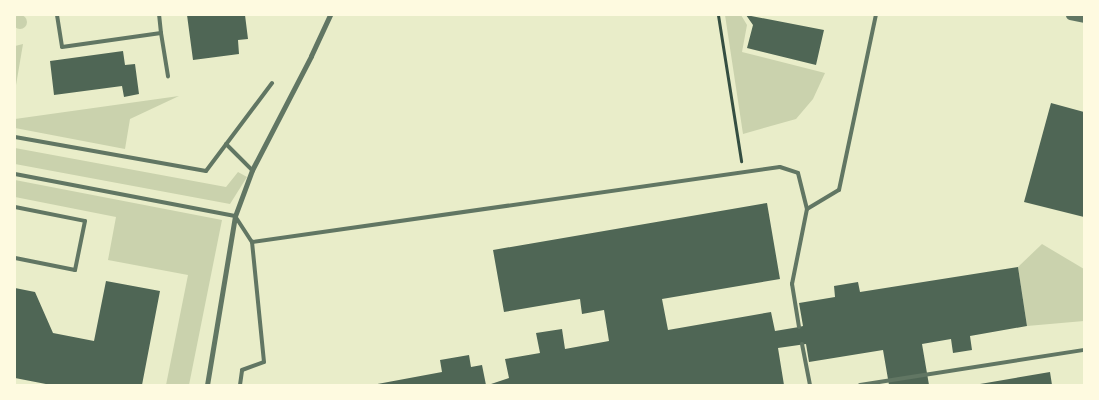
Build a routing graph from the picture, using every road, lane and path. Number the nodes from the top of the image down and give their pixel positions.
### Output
1 (57, 15) edge
2 (159, 15) edge
3 (330, 15) edge
4 (718, 15) edge
5 (876, 15) edge
6 (1070, 15) edge
7 (1084, 18) edge
8 (161, 33) junction
9 (312, 56) joint
10 (168, 76) dead end
11 (272, 83) dead end
12 (15, 137) edge
13 (226, 144) junction
14 (252, 170) junction
15 (743, 172) junction
16 (15, 174) edge
17 (15, 207) edge
18 (808, 209) junction
19 (235, 216) junction
20 (252, 242) junction
21 (15, 258) edge
22 (799, 327) dead end
23 (802, 344) dead end
24 (1084, 350) edge
25 (207, 385) edge
26 (240, 385) edge
27 (810, 385) edge
28 (860, 385) edge

1 - 8 lane
2 - 8 lane
3 - 9 street
4 - 15 path
5 - 18 lane
6 - 7 street
8 - 10 lane
9 - 14 street
11 - 13 lane
12 - 13 lane
13 - 14 lane
14 - 19 street
15 - 18 lane
15 - 20 lane
16 - 19 lane
17 - 21 lane
18 - 22 lane
19 - 20 lane
19 - 25 street
20 - 26 lane
23 - 27 lane
24 - 28 lane

